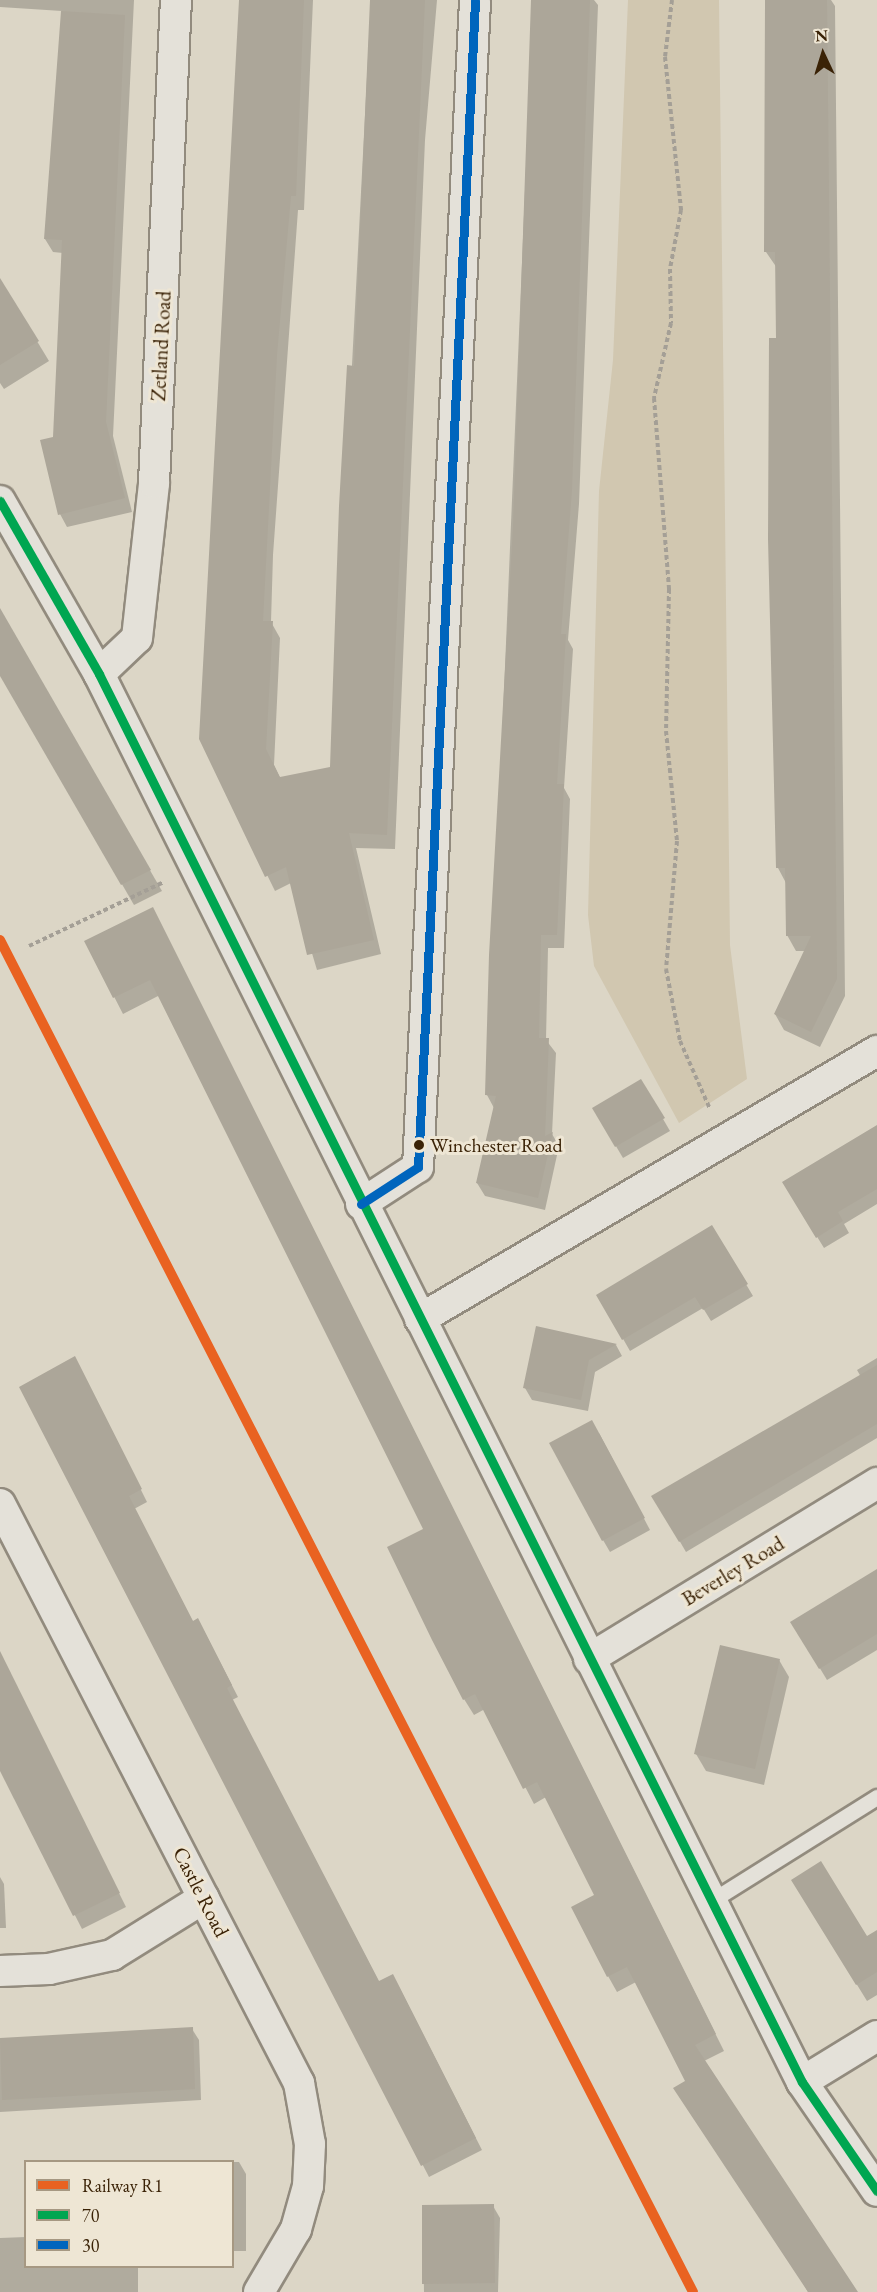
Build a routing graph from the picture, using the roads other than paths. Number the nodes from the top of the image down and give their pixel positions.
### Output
1 (176, 0) edge
2 (475, 0) edge
3 (0, 501) edge
4 (99, 674) junction
5 (877, 1051) edge
6 (361, 1204) junction
7 (420, 1319) junction
8 (877, 1483) edge
9 (0, 1504) edge
10 (589, 1659) junction
11 (877, 1797) edge
12 (204, 1898) junction
13 (711, 1901) junction
14 (0, 1971) edge
15 (877, 2036) edge
16 (802, 2082) junction
17 (877, 2192) edge
18 (259, 2292) edge

1 - 4 street, Zetland Road
2 - 6 street
3 - 4 street
4 - 6 street
5 - 7 street
6 - 7 street
7 - 10 street
8 - 10 street, Beverley Road
9 - 12 street, Castle Road
10 - 13 street
11 - 13 lane
12 - 14 street
12 - 18 street, Castle Road
13 - 16 street
15 - 16 street
16 - 17 street

